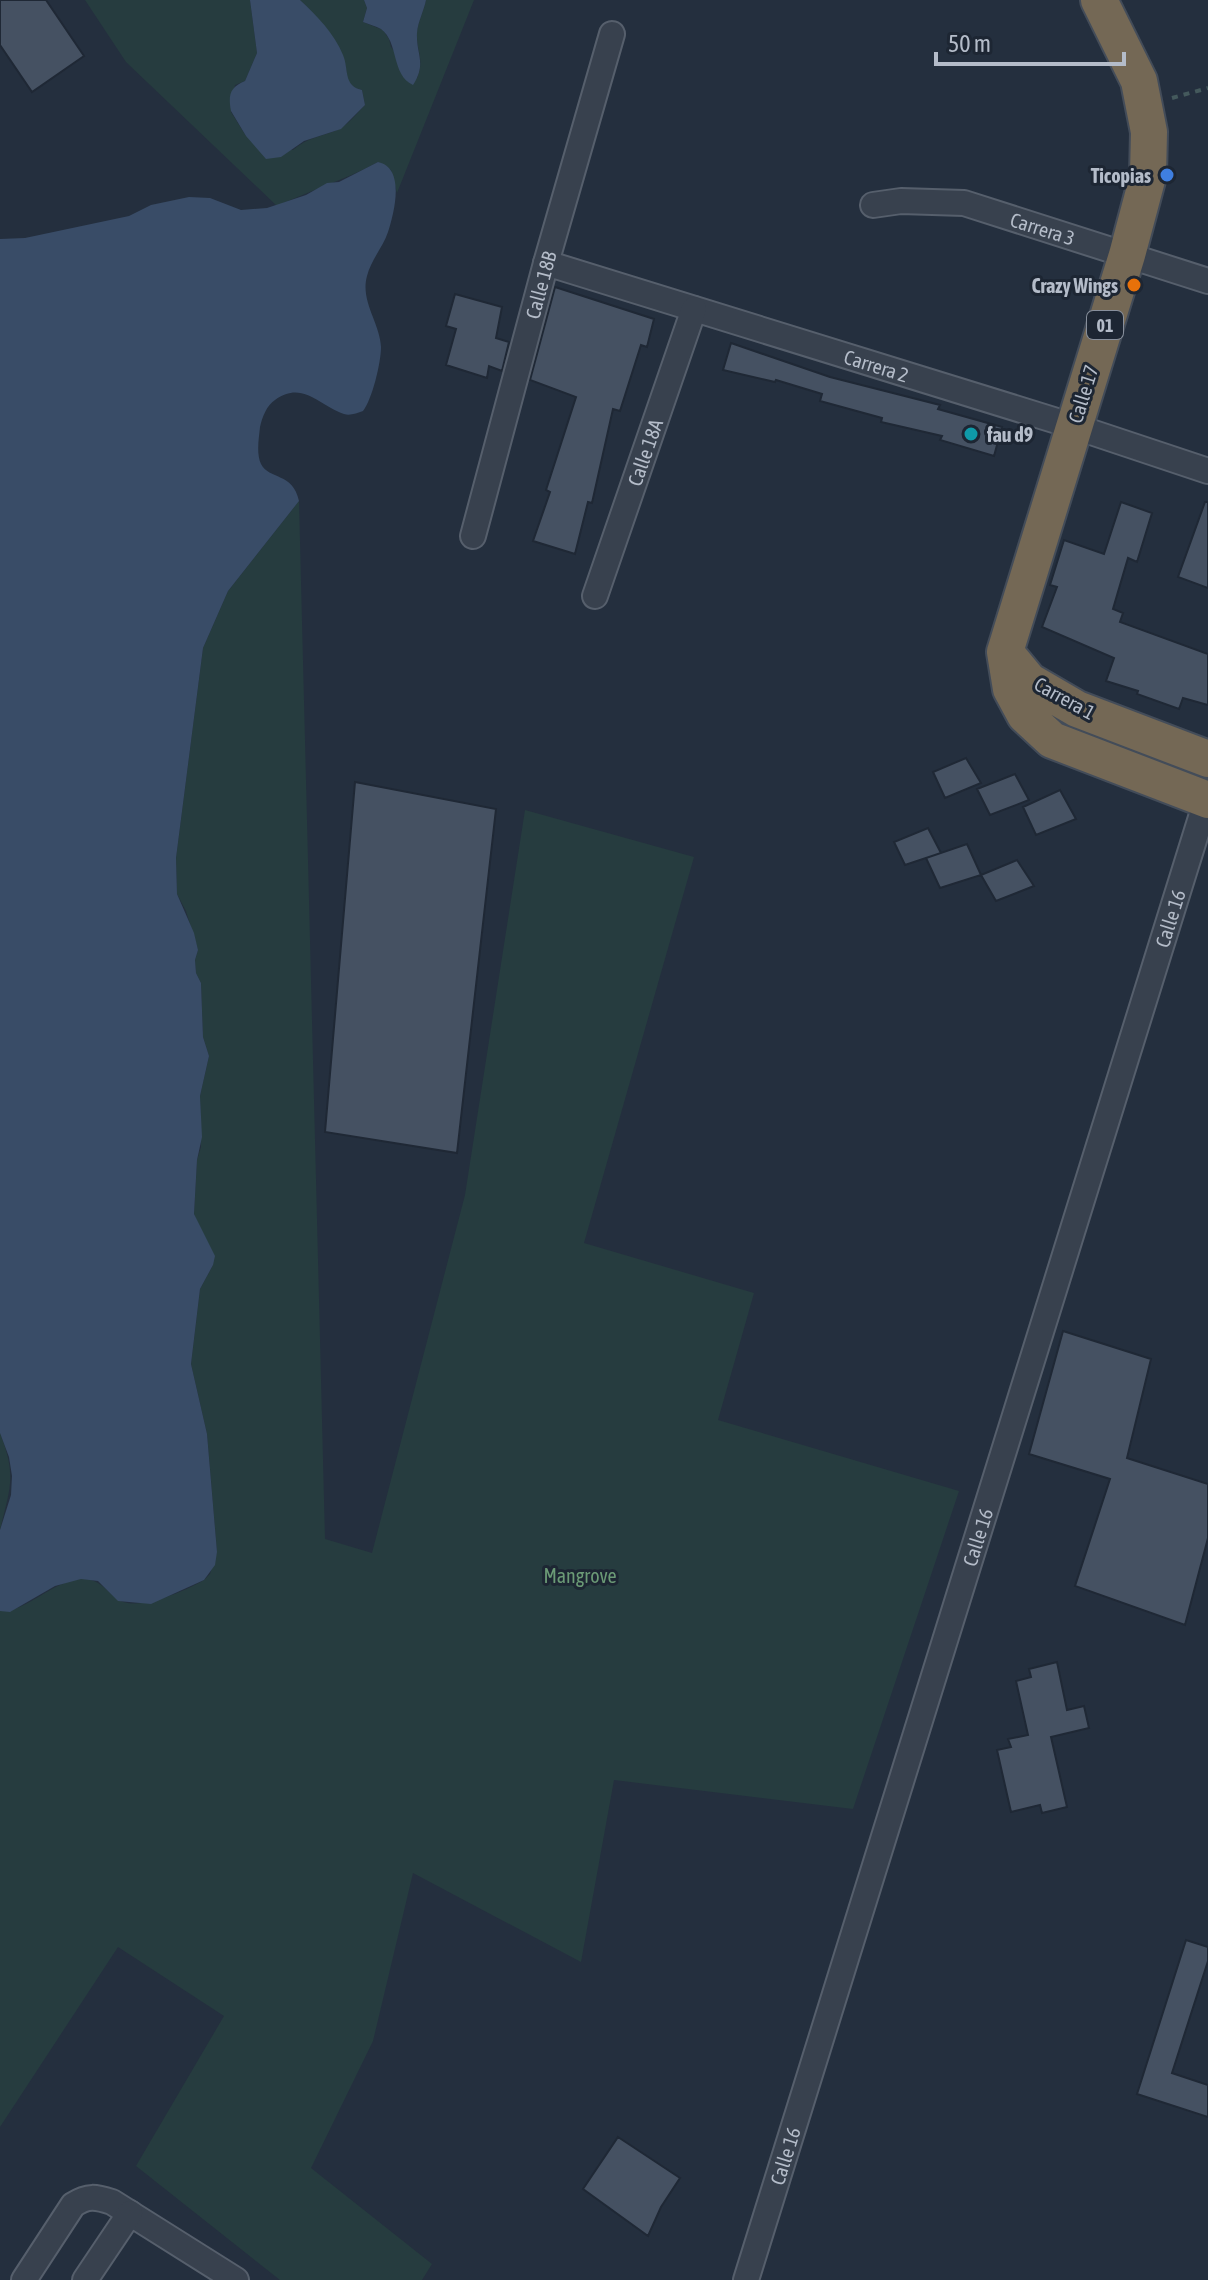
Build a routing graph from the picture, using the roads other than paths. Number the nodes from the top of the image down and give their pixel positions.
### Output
1 (1099, 0) edge
2 (612, 34) dead end
3 (873, 205) dead end
4 (1127, 255) junction
5 (546, 263) junction
6 (1208, 281) edge
7 (694, 309) junction
8 (1073, 426) junction
9 (1208, 471) edge
10 (473, 536) dead end
11 (595, 596) dead end
12 (1005, 652) junction
13 (1208, 759) edge
14 (1208, 798) edge
15 (130, 2213) junction
16 (24, 2280) edge
17 (85, 2280) edge
18 (236, 2280) edge
19 (746, 2280) edge

1 - 4 highway, Calle 17 / 01
2 - 5 street, Calle 18B
3 - 4 street, Carrera 3
4 - 6 street, Carrera 3
4 - 8 highway, Calle 17 / 01
5 - 7 street, Carrera 2
5 - 10 street, Calle 18B
7 - 8 street, Carrera 2
7 - 11 street, Calle 18A
8 - 9 street, Carrera 2
8 - 12 highway, Calle 17 / 01
12 - 13 highway, Carrera 1
12 - 14 highway, Carrera 1 / 01
14 - 19 street, Calle 16
15 - 16 street
15 - 17 street
15 - 18 street

